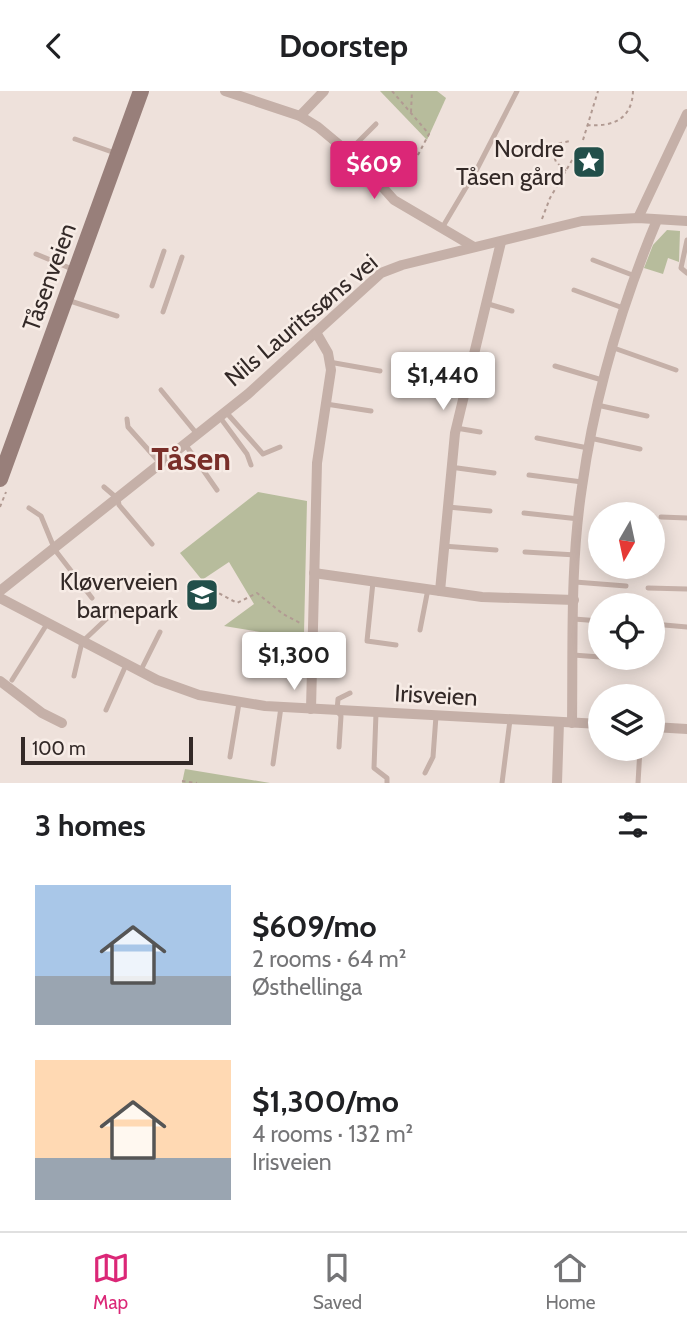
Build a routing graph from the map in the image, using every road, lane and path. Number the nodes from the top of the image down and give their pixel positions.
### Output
1 (141, 91) edge
2 (225, 91) edge
3 (324, 91) edge
4 (392, 91) edge
5 (412, 91) edge
6 (517, 91) edge
7 (598, 91) edge
8 (633, 91) edge
9 (411, 113) junction
10 (687, 114) edge
11 (300, 116) junction
12 (376, 124) dead end
13 (587, 125) junction
14 (75, 139) dead end
15 (583, 140) dead end
16 (570, 141) dead end
17 (578, 150) dead end
18 (348, 152) junction
19 (118, 154) junction
20 (567, 171) junction
21 (394, 200) junction
22 (638, 218) junction
23 (657, 220) junction
24 (687, 221) edge
25 (442, 228) junction
26 (536, 233) junction
27 (687, 240) edge
28 (501, 242) junction
29 (474, 247) junction
30 (164, 251) dead end
31 (36, 254) dead end
32 (182, 257) dead end
33 (593, 260) dead end
34 (75, 270) junction
35 (687, 273) edge
36 (635, 276) junction
37 (152, 286) dead end
38 (574, 290) dead end
39 (64, 299) junction
40 (485, 303) junction
41 (623, 308) junction
42 (512, 311) dead end
43 (163, 312) dead end
44 (117, 316) dead end
45 (317, 334) junction
46 (611, 348) junction
47 (329, 362) junction
48 (555, 366) dead end
49 (676, 370) dead end
50 (380, 371) dead end
51 (602, 380) junction
52 (162, 390) dead end
53 (326, 404) junction
54 (597, 405) junction
55 (371, 411) dead end
56 (222, 414) junction
57 (647, 416) dead end
58 (127, 419) dead end
59 (456, 428) junction
60 (480, 432) dead end
61 (197, 434) junction
62 (537, 438) dead end
63 (589, 443) junction
64 (185, 444) junction
65 (280, 447) dead end
66 (640, 449) dead end
67 (161, 464) junction
68 (251, 465) dead end
69 (450, 467) junction
70 (494, 473) dead end
71 (529, 475) dead end
72 (582, 482) junction
73 (3, 484) edge
74 (104, 487) dead end
75 (217, 490) dead end
76 (118, 499) junction
77 (0, 507) edge
78 (446, 507) junction
79 (29, 508) dead end
80 (490, 511) dead end
81 (524, 513) dead end
82 (665, 517) edge
83 (687, 518) edge
84 (579, 519) junction
85 (152, 544) dead end
86 (443, 546) junction
87 (55, 550) junction
88 (496, 550) dead end
89 (525, 552) dead end
90 (576, 555) junction
91 (314, 573) junction
92 (373, 582) junction
93 (575, 582) junction
94 (626, 586) dead end
95 (648, 588) dead end
96 (687, 589) edge
97 (213, 590) dead end
98 (434, 590) junction
99 (0, 591) edge
100 (0, 598) edge
101 (92, 598) dead end
102 (574, 600) junction
103 (118, 608) dead end
104 (574, 619) junction
105 (588, 620) edge
106 (47, 624) junction
107 (665, 625) edge
108 (313, 627) junction
109 (687, 627) edge
110 (421, 631) dead end
111 (160, 632) dead end
112 (82, 642) junction
113 (396, 645) dead end
114 (573, 655) junction
115 (588, 656) edge
116 (126, 665) junction
117 (140, 672) junction
118 (74, 676) dead end
119 (12, 680) dead end
120 (0, 681) edge
121 (350, 693) dead end
122 (239, 703) junction
123 (281, 707) junction
124 (311, 709) junction
125 (106, 710) dead end
126 (337, 711) junction
127 (376, 713) junction
128 (436, 716) junction
129 (510, 720) junction
130 (559, 722) junction
131 (62, 723) dead end
132 (572, 723) junction
133 (588, 724) edge
134 (665, 728) edge
135 (687, 729) edge
136 (339, 747) dead end
137 (230, 757) dead end
138 (639, 761) edge
139 (273, 764) dead end
140 (425, 773) dead end
141 (182, 781) dead end
142 (197, 783) edge
143 (387, 783) edge
144 (502, 783) edge
145 (557, 783) edge
146 (638, 783) edge

1 - 19 street, Tåsenveien
2 - 11 street
3 - 11 street
4 - 9 path
5 - 9 path
6 - 25 lane
7 - 13 path
8 - 13 path
9 - 21 path
10 - 22 street
11 - 18 street
12 - 18 lane
13 - 15 path
14 - 19 lane
16 - 20 path
17 - 20 path
18 - 21 street
19 - 34 street, Tåsenveien
20 - 26 path
21 - 25 street
22 - 23 street, Nils Lauritssøns vei
22 - 26 street, Nils Lauritssøns vei
23 - 24 street, Nils Lauritssøns vei
23 - 36 street
25 - 29 street
26 - 28 street, Nils Lauritssøns vei
27 - 35 lane
28 - 29 street, Nils Lauritssøns vei
28 - 40 street
29 - 45 street, Nils Lauritssøns vei
30 - 37 lane
31 - 34 lane
32 - 43 lane
33 - 36 lane
34 - 39 street, Tåsenveien
36 - 41 street
38 - 41 lane
39 - 44 lane
39 - 73 street, Tåsenveien
40 - 42 lane
40 - 59 street
41 - 46 street
45 - 47 street
45 - 56 street, Nils Lauritssøns vei
46 - 49 lane
46 - 51 street
47 - 50 lane
47 - 53 street
48 - 51 lane
51 - 54 street
52 - 61 lane
53 - 55 lane
53 - 91 street
54 - 57 lane
54 - 63 street
56 - 61 street, Nils Lauritssøns vei
56 - 65 lane
56 - 68 lane
58 - 67 lane
59 - 60 lane
59 - 69 street
61 - 64 street, Nils Lauritssøns vei
62 - 63 lane
63 - 66 lane
63 - 72 street
64 - 67 street, Nils Lauritssøns vei
64 - 75 lane
67 - 76 street, Nils Lauritssøns vei
69 - 70 lane
69 - 78 street
71 - 72 lane
72 - 84 street
73 - 77 path
74 - 76 lane
76 - 85 lane
76 - 87 street, Nils Lauritssøns vei
78 - 80 lane
78 - 86 street
79 - 87 lane
81 - 84 lane
82 - 83 lane
84 - 90 street
86 - 88 lane
86 - 98 street
87 - 99 street, Nils Lauritssøns vei
87 - 101 lane
89 - 90 lane
90 - 93 street
91 - 92 street
91 - 108 street
92 - 98 street
92 - 113 lane
93 - 94 lane
93 - 102 street
95 - 96 lane
97 - 108 path
98 - 102 street
98 - 110 lane
100 - 106 street, Irisveien
102 - 104 street
103 - 112 lane
104 - 105 lane
104 - 114 street
106 - 112 street, Irisveien
106 - 119 lane
107 - 109 lane
108 - 124 street
111 - 117 lane
112 - 116 street, Irisveien
112 - 118 lane
114 - 115 lane
114 - 132 street
116 - 117 street, Irisveien
116 - 125 lane
117 - 122 street, Irisveien
120 - 131 street
121 - 126 lane
122 - 123 street, Irisveien
122 - 137 lane
123 - 124 street, Irisveien
123 - 139 lane
124 - 126 street, Irisveien
126 - 127 street, Irisveien
126 - 136 lane
127 - 128 street, Irisveien
127 - 143 lane
128 - 129 street, Irisveien
128 - 140 lane
129 - 130 street, Irisveien
129 - 144 lane
130 - 132 street, Irisveien
130 - 145 street
132 - 133 street, Irisveien
134 - 135 street
138 - 146 lane
141 - 142 path

